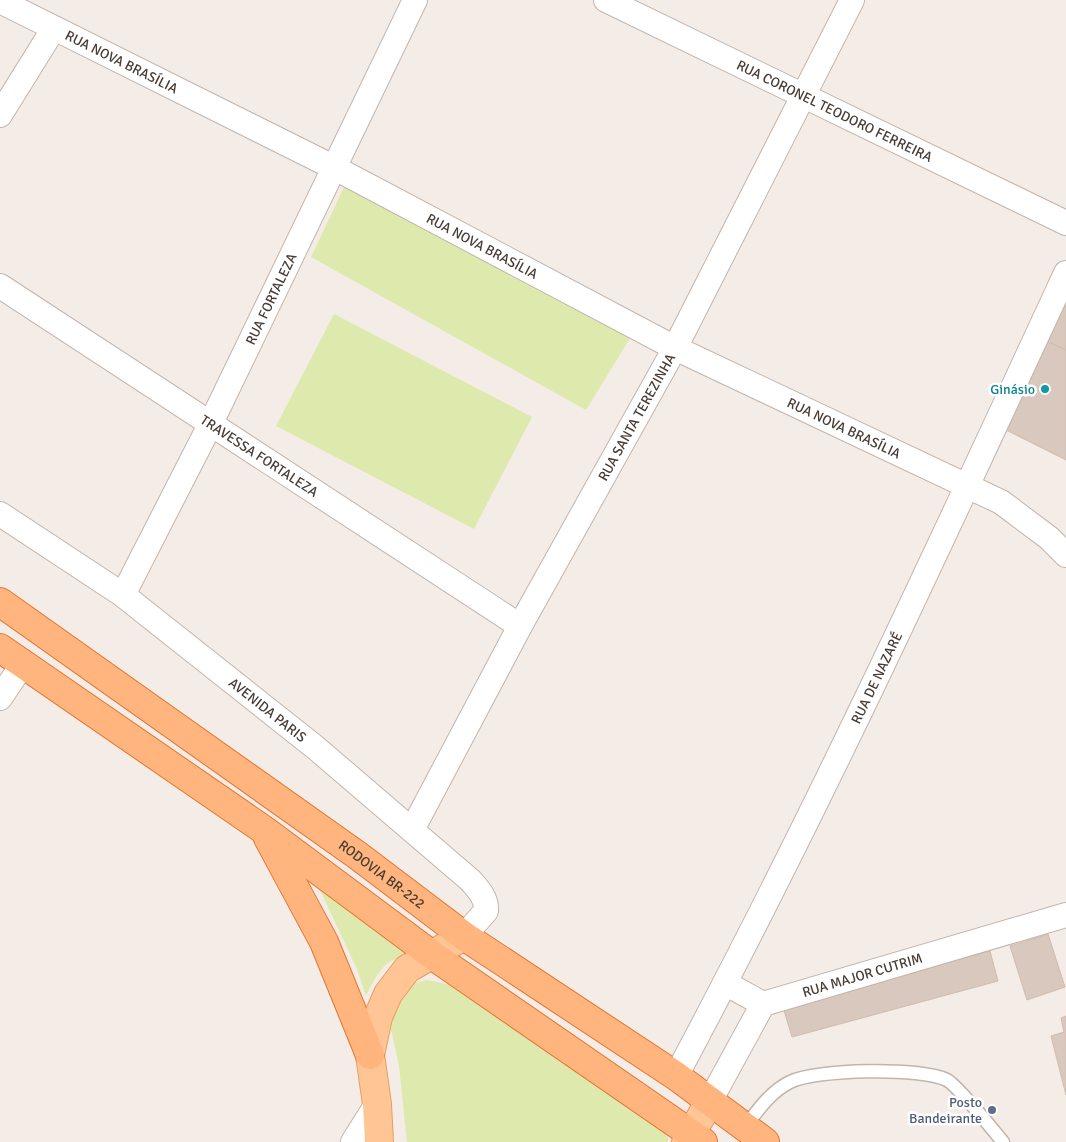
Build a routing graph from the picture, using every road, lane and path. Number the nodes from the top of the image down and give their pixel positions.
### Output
1 (414, 0) edge
2 (606, 0) edge
3 (852, 0) edge
4 (0, 1) edge
5 (54, 28) junction
6 (805, 96) junction
7 (0, 115) edge
8 (333, 167) junction
9 (1064, 219) edge
10 (1066, 273) edge
11 (0, 286) edge
12 (675, 348) junction
13 (210, 425) junction
14 (966, 488) junction
15 (0, 514) edge
16 (1066, 556) edge
17 (123, 594) junction
18 (0, 602) edge
19 (520, 626) junction
20 (0, 648) edge
21 (23, 664) junction
22 (0, 698) edge
23 (264, 830) junction
24 (412, 830) junction
25 (1066, 914) edge
26 (464, 936) junction
27 (432, 955) junction
28 (725, 983) junction
29 (763, 1004) junction
30 (370, 1055) junction
31 (676, 1076) junction
32 (710, 1101) junction
33 (377, 1104) junction
34 (755, 1134) edge
35 (693, 1139) edge
36 (353, 1142) edge
37 (379, 1142) edge
38 (1003, 1142) edge

1 - 8 street, RUA FORTALEZA
2 - 6 street, RUA CORONEL TEODORO FERREIRA
3 - 6 street, RUA SANTA TEREZINHA
4 - 5 street, RUA NOVA BRASÍLIA
5 - 7 street
5 - 8 street, RUA NOVA BRASÍLIA
6 - 9 street, RUA CORONEL TEODORO FERREIRA
6 - 12 street, RUA SANTA TEREZINHA
8 - 12 street, RUA NOVA BRASÍLIA
8 - 13 street, RUA FORTALEZA
10 - 14 street, RUA DE NAZARÉ
11 - 13 street, TRAVESSA FORTALEZA
12 - 14 street, RUA NOVA BRASÍLIA
12 - 19 street, RUA SANTA TEREZINHA
13 - 17 street, RUA FORTALEZA
13 - 19 street, TRAVESSA FORTALEZA
14 - 16 street, RUA NOVA BRASÍLIA
14 - 28 street, RUA DE NAZARÉ
15 - 17 street, AVENIDA PARIS
17 - 24 street, AVENIDA PARIS
18 - 26 highway, RODOVIA BR-222
19 - 24 street, RUA SANTA TEREZINHA
20 - 21 highway
21 - 22 street
21 - 23 highway
23 - 27 highway
23 - 30 highway
24 - 26 street, AVENIDA PARIS
25 - 29 street, RUA MAJOR CUTRIM
26 - 27 main road
26 - 31 highway, RODOVIA BR-222
27 - 30 main road
27 - 35 highway
28 - 29 street
28 - 31 street, RUA DE NAZARÉ
29 - 32 street
30 - 33 main road
31 - 32 highway, RODOVIA BR-222
32 - 34 highway, RODOVIA BR-222
32 - 35 main road
33 - 36 street
33 - 37 main road
34 - 38 lane

